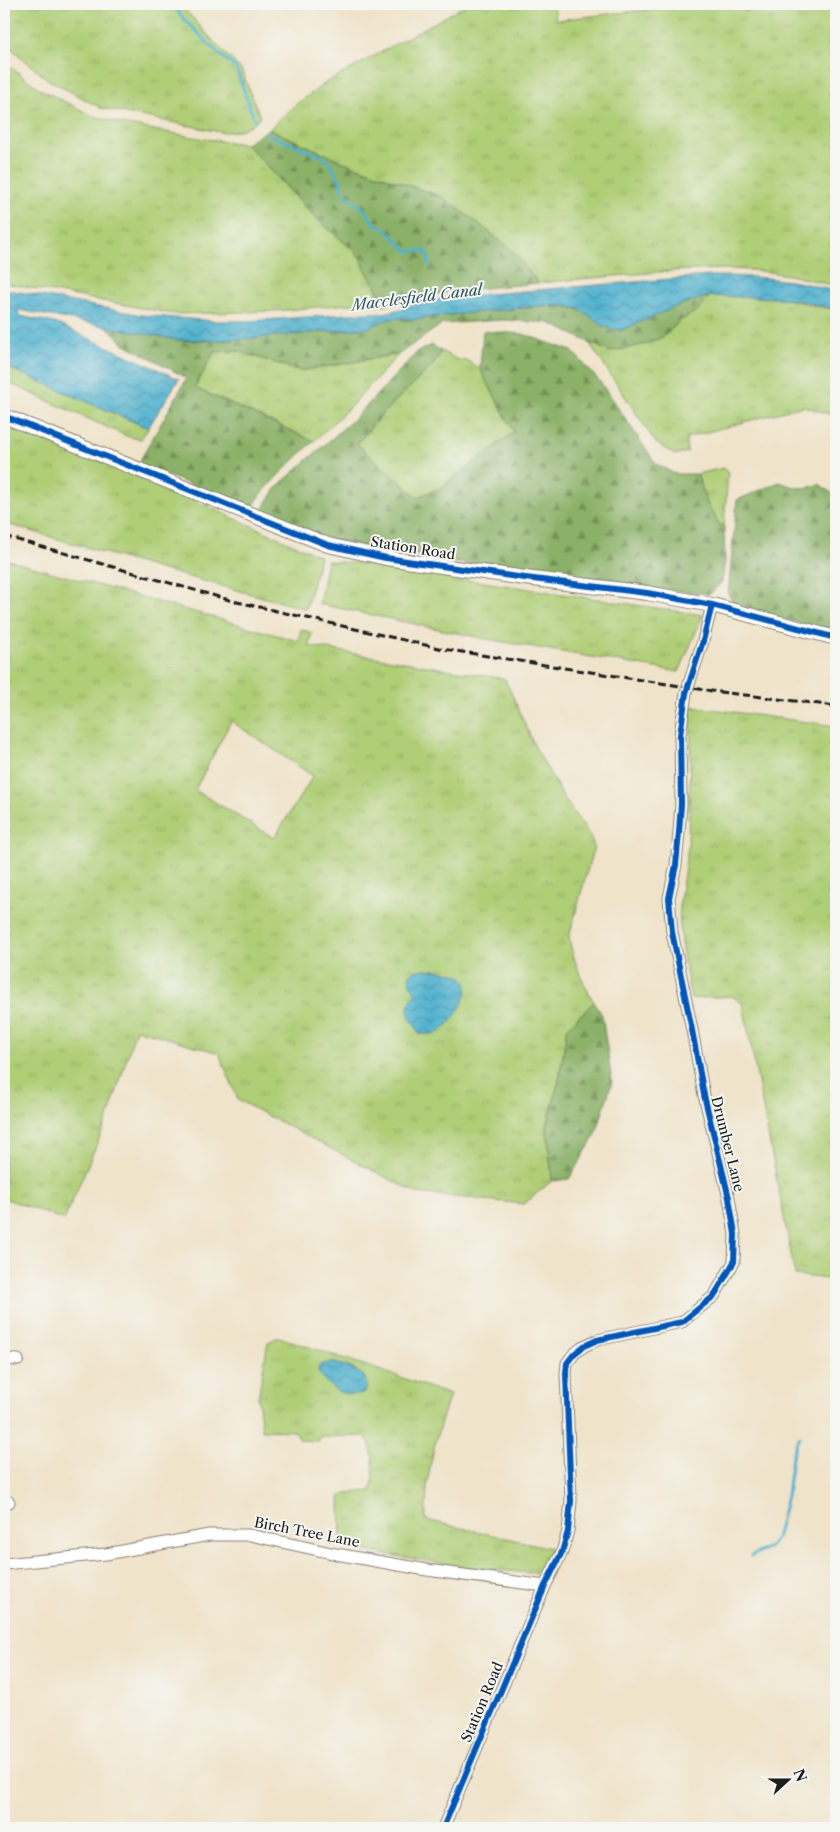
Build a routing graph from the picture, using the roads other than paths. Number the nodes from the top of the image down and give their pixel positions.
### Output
1 (4, 416) edge
2 (712, 605) junction
3 (836, 638) edge
4 (4, 1358) edge
5 (18, 1360) dead end
6 (4, 1564) edge
7 (545, 1586) junction
8 (443, 1828) edge

1 - 2 street, Station Road
2 - 3 street, Station Road
2 - 7 street, Drumber Lane
4 - 5 street
6 - 7 street, Birch Tree Lane
7 - 8 street, Station Road

